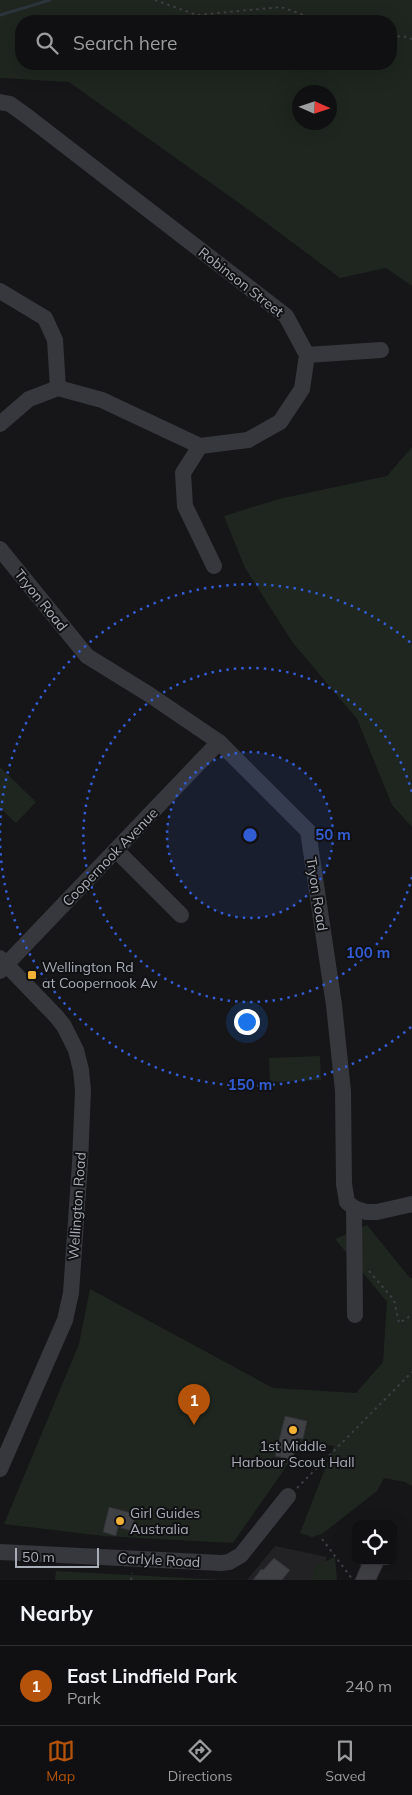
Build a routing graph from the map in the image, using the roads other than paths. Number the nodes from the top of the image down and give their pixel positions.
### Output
1 (0, 102) edge
2 (0, 291) edge
3 (382, 350) dead end
4 (307, 355) junction
5 (58, 388) junction
6 (0, 424) edge
7 (200, 446) junction
8 (0, 549) edge
9 (214, 566) dead end
10 (219, 742) junction
11 (116, 850) junction
12 (181, 915) dead end
13 (2, 965) edge
14 (412, 1204) edge
15 (354, 1208) junction
16 (355, 1315) dead end
17 (0, 1469) edge
18 (288, 1496) road end
19 (0, 1552) edge

1 - 4 street, Robinson Street
2 - 5 street
3 - 4 street
4 - 7 street
5 - 6 street
5 - 7 street
7 - 9 street
8 - 10 street, Tryon Road
10 - 11 street, Coopernook Avenue
10 - 15 street, Tryon Road
11 - 12 street
11 - 13 street, Coopernook Avenue
13 - 17 street, Wellington Road
14 - 15 street
15 - 16 street, Tryon Road
18 - 19 street, Carlyle Road

